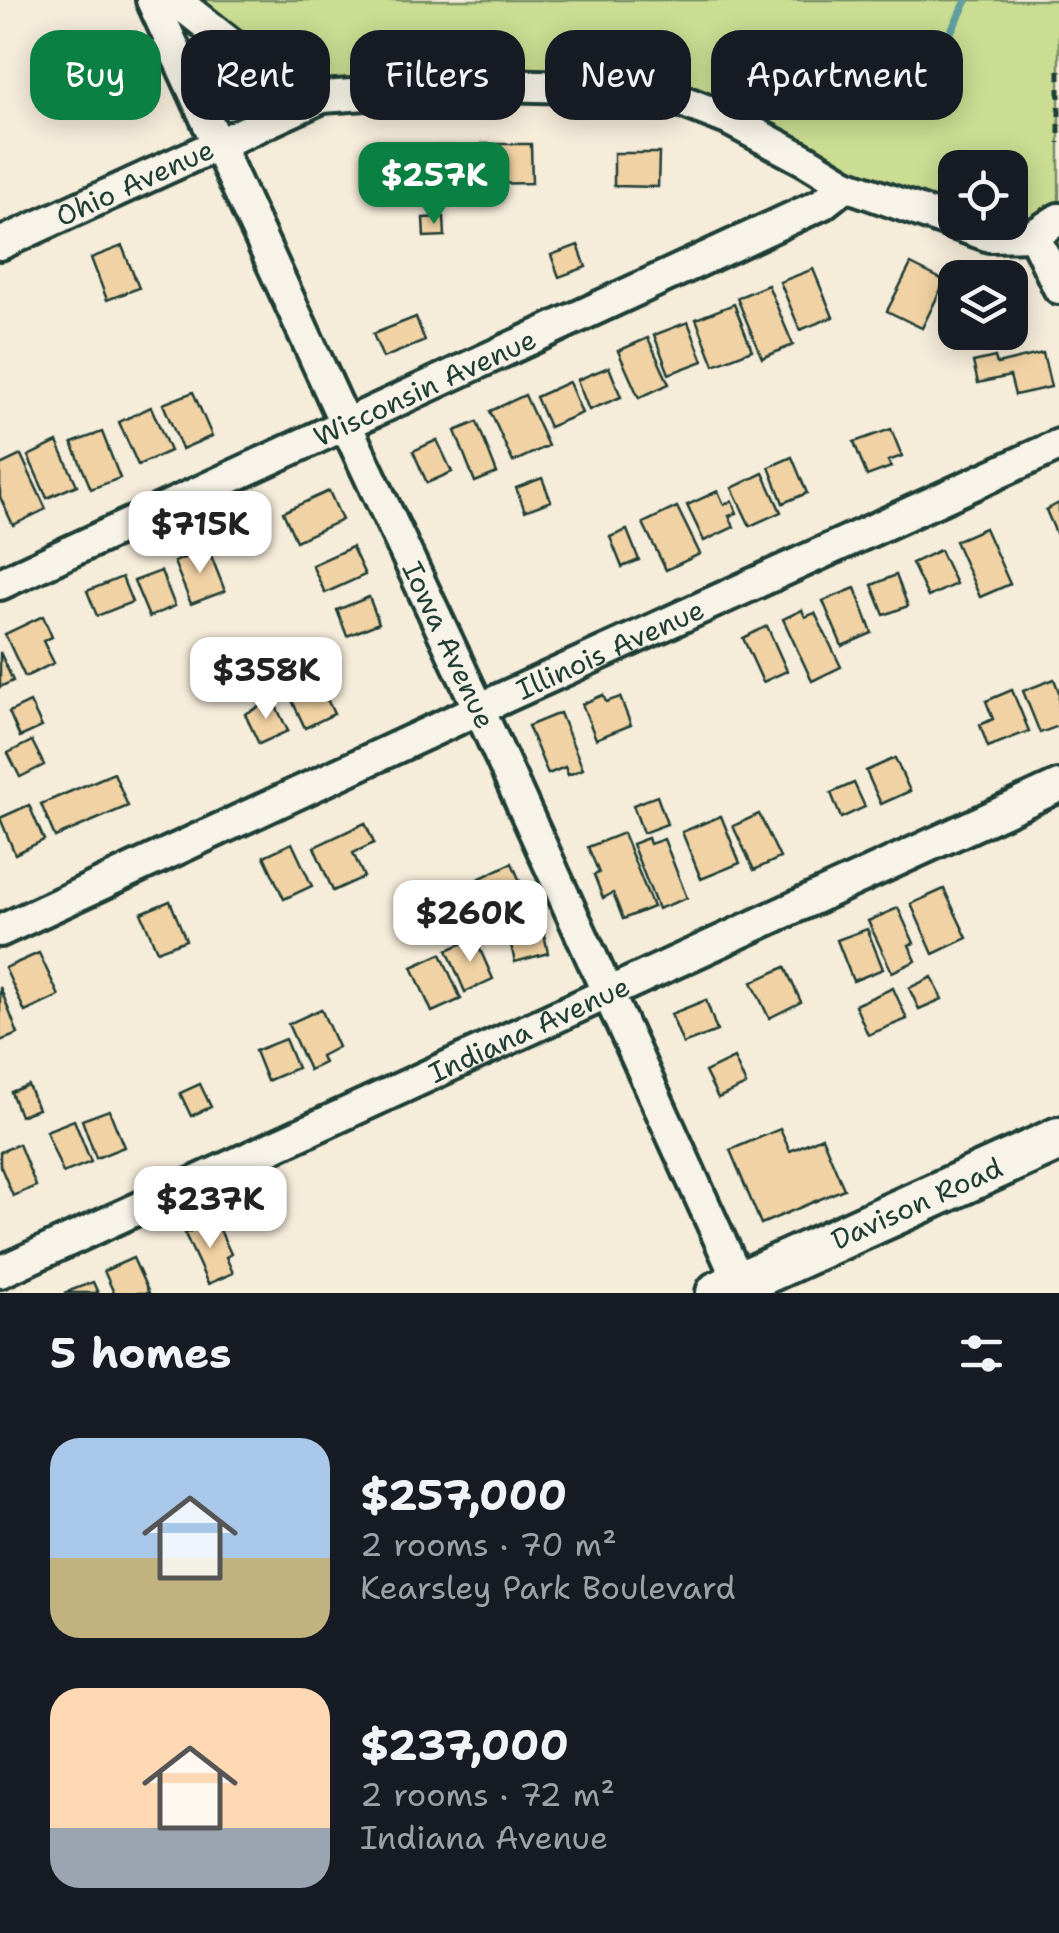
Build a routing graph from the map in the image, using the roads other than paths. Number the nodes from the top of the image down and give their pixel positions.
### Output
1 (152, 0) edge
2 (175, 0) edge
3 (212, 30) edge
4 (330, 96) edge
5 (271, 120) edge
6 (218, 144) junction
7 (846, 185) junction
8 (1047, 227) edge
9 (0, 244) edge
10 (1059, 288) edge
11 (346, 425) junction
12 (1059, 445) edge
13 (0, 584) edge
14 (480, 709) junction
15 (1059, 786) edge
16 (0, 931) edge
17 (608, 993) junction
18 (1059, 1139) edge
19 (0, 1272) edge
20 (734, 1290) edge

1 - 6 street, Iowa Avenue
2 - 3 street
4 - 7 street
5 - 6 street, Ohio Avenue
6 - 9 street, Ohio Avenue
6 - 11 street, Iowa Avenue
7 - 8 street
7 - 11 street, Wisconsin Avenue
8 - 10 street
11 - 13 street, Wisconsin Avenue
11 - 14 street, Iowa Avenue
12 - 14 street, Illinois Avenue
14 - 16 street, Illinois Avenue
14 - 17 street, Iowa Avenue
15 - 17 street, Indiana Avenue
17 - 19 street, Indiana Avenue
17 - 20 street, Iowa Avenue
18 - 20 main road, Davison Road

